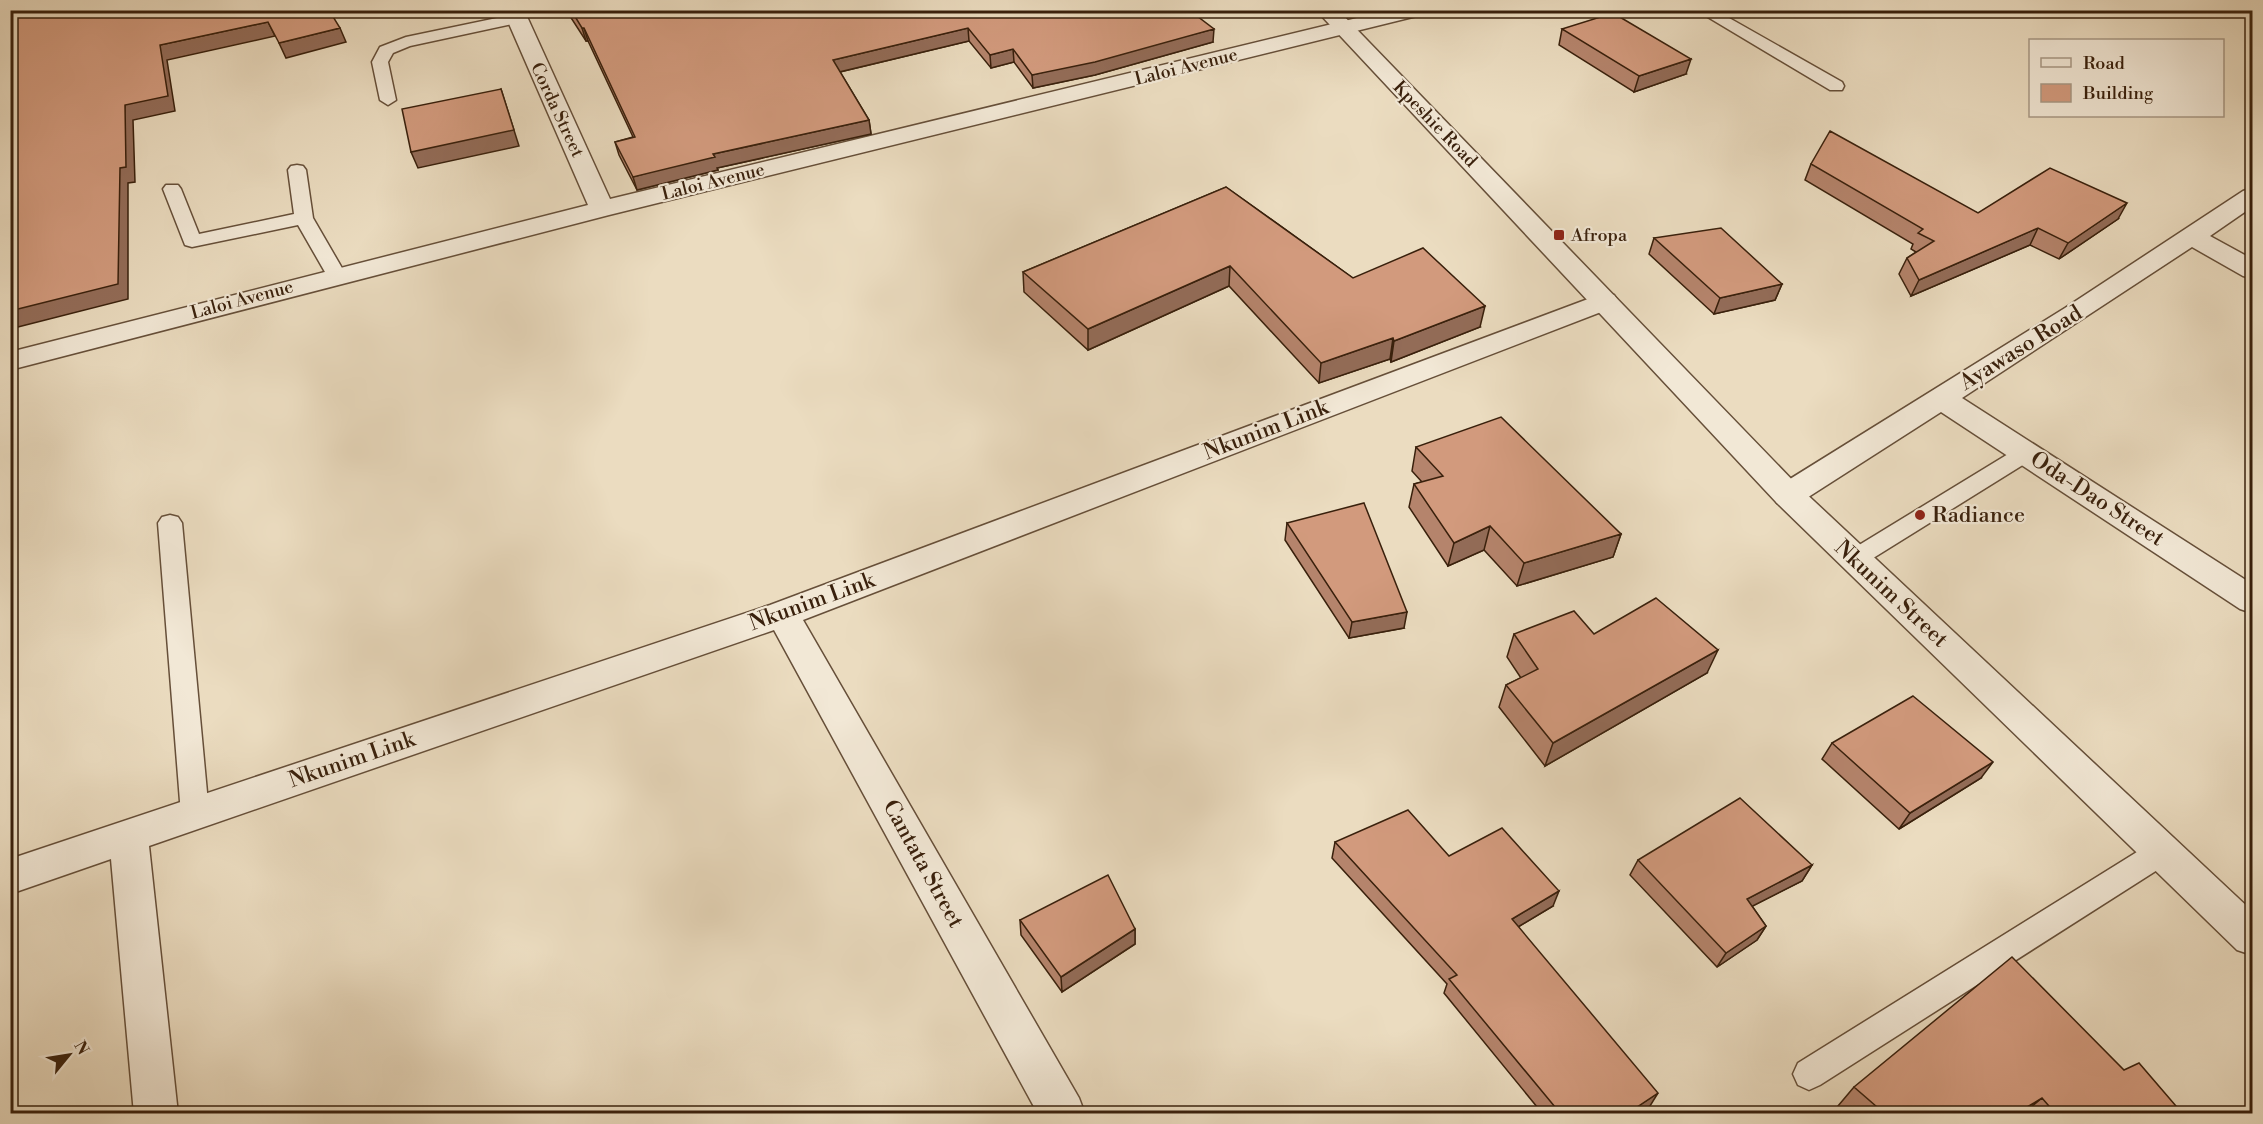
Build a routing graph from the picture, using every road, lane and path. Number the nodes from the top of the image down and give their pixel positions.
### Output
1 (1326, 10) edge
2 (1418, 10) edge
3 (1703, 10) edge
4 (514, 15) edge
5 (1343, 29) junction
6 (1836, 86) dead end
7 (388, 100) dead end
8 (297, 170) dead end
9 (172, 189) dead end
10 (2253, 196) edge
11 (602, 208) junction
12 (304, 218) junction
13 (2190, 236) junction
14 (1543, 237) joint
15 (2253, 270) edge
16 (336, 275) junction
17 (1604, 301) junction
18 (10, 361) edge
19 (1941, 398) junction
20 (2026, 453) junction
21 (1788, 495) junction
22 (170, 523) dead end
23 (1854, 559) junction
24 (2253, 600) edge
25 (782, 614) junction
26 (195, 814) junction
27 (129, 837) junction
28 (2163, 851) junction
29 (10, 877) edge
30 (2253, 937) edge
31 (1809, 1074) dead end
32 (156, 1113) edge
33 (1064, 1113) edge

1 - 5 street, Kpeshie Road
2 - 5 street, Laloi Avenue
3 - 6 lane
4 - 7 lane
4 - 11 street, Corda Street
5 - 11 street, Laloi Avenue
5 - 14 street, Kpeshie Road
8 - 12 lane
9 - 12 lane
10 - 13 street, Ayawaso Road
11 - 16 street, Laloi Avenue
12 - 16 lane
13 - 15 street
13 - 19 street, Ayawaso Road
14 - 17 street, Nkunim Street
16 - 18 street, Laloi Avenue
17 - 21 street, Nkunim Street
17 - 25 street, Nkunim Link
19 - 20 street, Oda-Dao Street
19 - 21 street, Ayawaso Road
20 - 23 lane
20 - 24 street, Oda-Dao Street
21 - 23 street, Nkunim Street
22 - 26 lane
23 - 28 street, Nkunim Street
25 - 26 street, Nkunim Link
25 - 33 street, Cantata Street
26 - 27 street, Nkunim Link
27 - 29 street, Nkunim Link
27 - 32 street
28 - 30 street, Nkunim Street
28 - 31 lane

